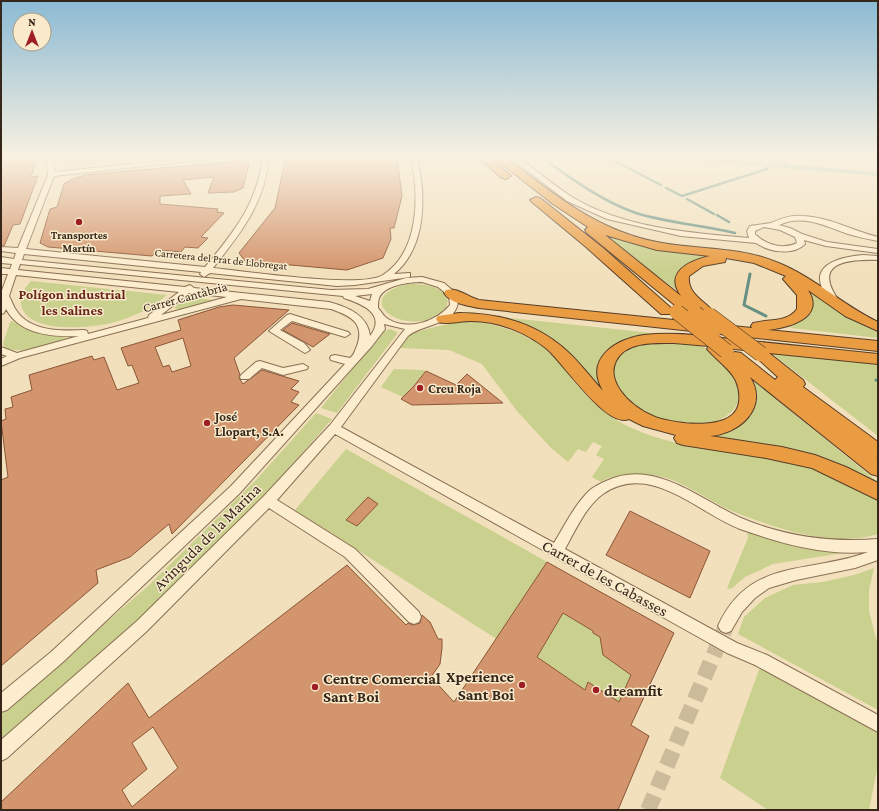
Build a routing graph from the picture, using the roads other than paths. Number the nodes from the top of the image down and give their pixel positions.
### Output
1 (43, 195) edge
2 (259, 195) edge
3 (418, 195) edge
4 (529, 195) edge
5 (548, 195) joint
6 (564, 195) edge
7 (790, 218) junction
8 (772, 225) junction
9 (790, 230) junction
10 (751, 235) junction
11 (799, 236) junction
12 (741, 239) junction
13 (878, 239) edge
14 (758, 241) junction
15 (1, 249) edge
16 (878, 251) edge
17 (22, 252) junction
18 (878, 258) edge
19 (1, 260) edge
20 (18, 262) junction
21 (53, 265) junction
22 (1, 270) edge
23 (207, 270) junction
24 (17, 272) junction
25 (386, 276) junction
26 (200, 279) junction
27 (436, 283) junction
28 (386, 286) junction
29 (188, 289) junction
30 (330, 293) junction
31 (451, 293) junction
32 (3, 295) edge
33 (245, 296) junction
34 (834, 302) junction
35 (504, 307) junction
36 (1, 311) edge
37 (376, 312) junction
38 (702, 314) junction
39 (447, 316) junction
40 (145, 322) junction
41 (742, 326) junction
42 (414, 327) junction
43 (878, 327) edge
44 (104, 332) junction
45 (345, 334) dead end
46 (878, 342) edge
47 (878, 346) edge
48 (1, 350) edge
49 (305, 350) dead end
50 (720, 350) junction
51 (878, 353) edge
52 (16, 356) junction
53 (335, 358) dead end
54 (355, 358) junction
55 (878, 359) edge
56 (1, 363) edge
57 (303, 367) dead end
58 (246, 377) dead end
59 (334, 428) junction
60 (878, 450) edge
61 (878, 469) edge
62 (878, 492) edge
63 (268, 501) junction
64 (878, 545) edge
65 (556, 552) junction
66 (878, 554) edge
67 (414, 617) dead end
68 (726, 626) tunnel mouth
69 (1, 704) edge
70 (878, 724) edge
71 (1, 752) edge

1 - 17 street
2 - 23 street
3 - 25 street
4 - 50 highway, bridge
5 - 34 highway
5 - 38 highway
6 - 12 street
7 - 8 street
7 - 9 street
7 - 13 street
8 - 9 street
8 - 10 street
9 - 11 street
10 - 12 street
10 - 14 street
11 - 14 street
11 - 16 street
12 - 14 street
15 - 17 street, Carretera del Prat de Llobregat
17 - 20 street
17 - 23 street, Carretera del Prat de Llobregat
18 - 34 street
19 - 20 street
20 - 21 street
20 - 24 street
21 - 24 street
21 - 26 street
22 - 24 street
23 - 25 street, Carretera del Prat de Llobregat
23 - 26 street
24 - 29 street
24 - 32 street
25 - 27 street, Carretera del Prat de Llobregat
26 - 29 street
26 - 30 street
27 - 28 street
27 - 31 street
28 - 30 street
28 - 37 street
29 - 33 street
29 - 40 street
30 - 37 street
31 - 35 highway
31 - 39 street
32 - 36 street
32 - 44 street
33 - 40 street, Carrer Cantàbria
33 - 54 street, Avinguda de la Marina
34 - 43 highway
35 - 41 highway
35 - 47 highway
37 - 42 street
37 - 54 street, Avinguda de la Marina
38 - 41 highway
38 - 60 highway, bridge
39 - 42 street
39 - 51 highway
39 - 62 highway
40 - 44 street, Carrer Cantàbria
41 - 46 highway
42 - 59 street, Avinguda de la Marina
44 - 52 street, Carrer Cantàbria
45 - 49 street
48 - 52 street
50 - 55 highway
50 - 61 highway
52 - 56 street, Carrer Cantàbria
53 - 54 street
54 - 69 street, Avinguda de la Marina
57 - 58 street
59 - 63 street, Avinguda de la Marina
59 - 65 street, Carrer de les Cabasses
63 - 67 street
63 - 71 street, Avinguda de la Marina
64 - 65 street
65 - 70 street, Carrer de les Cabasses
66 - 68 street

